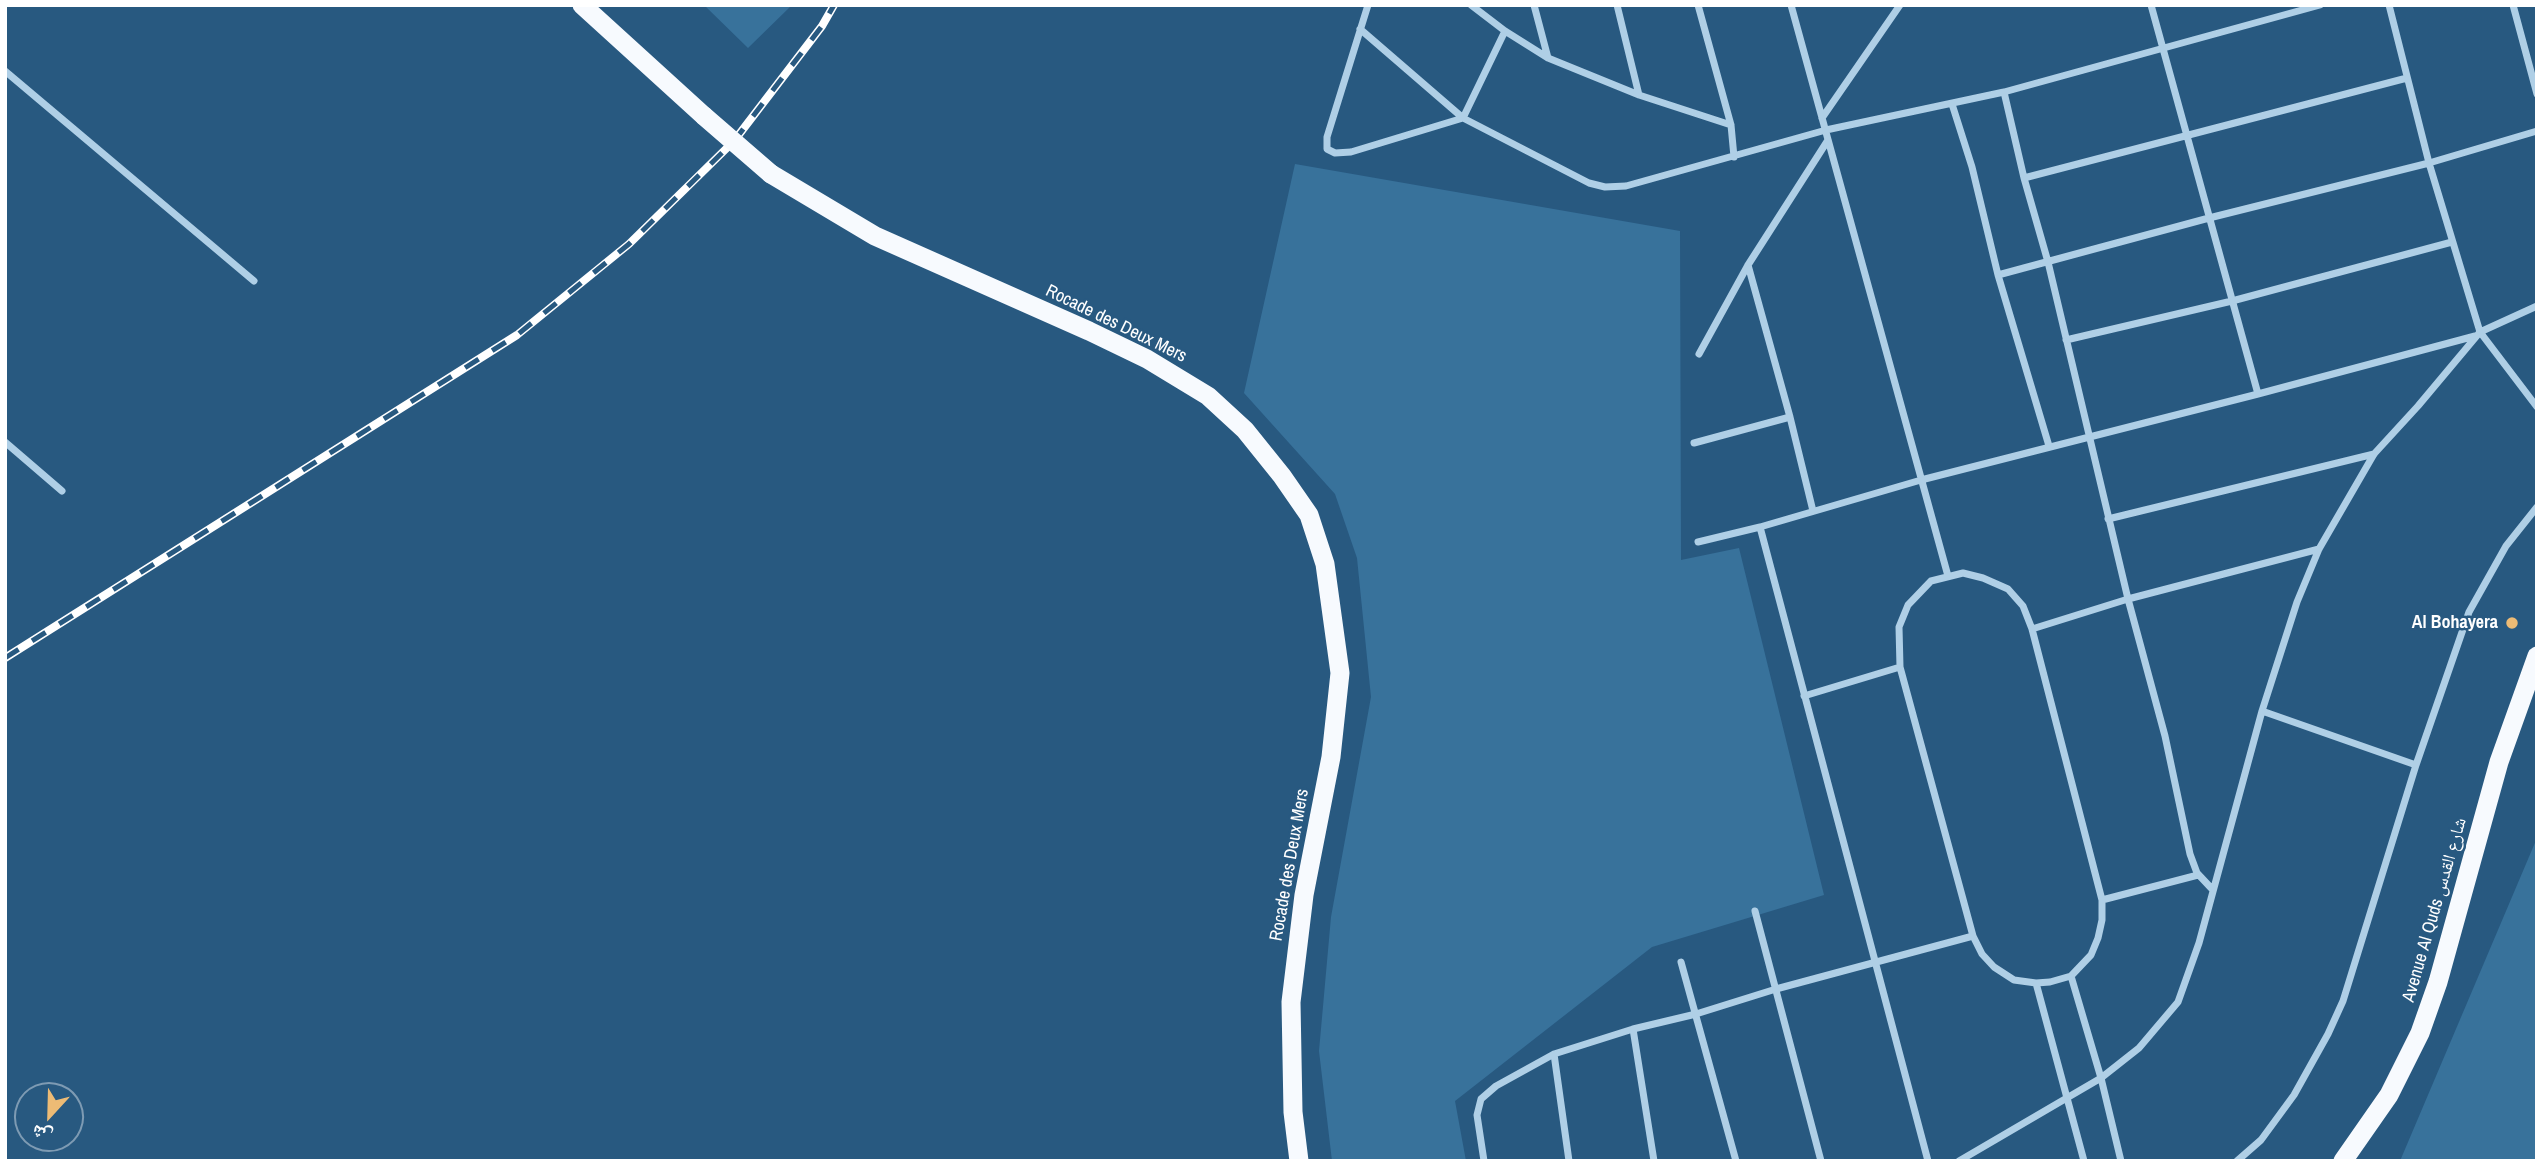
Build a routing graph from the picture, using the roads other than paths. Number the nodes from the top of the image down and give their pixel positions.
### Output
1 (582, 5) edge
2 (1368, 5) edge
3 (1471, 5) edge
4 (1534, 5) edge
5 (1617, 5) edge
6 (1699, 5) edge
7 (1791, 5) edge
8 (1899, 5) edge
9 (2151, 5) edge
10 (2320, 5) edge
11 (2389, 5) edge
12 (2512, 5) edge
13 (1360, 29) junction
14 (1505, 31) junction
15 (2162, 47) junction
16 (1548, 58) junction
17 (5, 71) edge
18 (2407, 78) junction
19 (2004, 92) junction
20 (2537, 94) edge
21 (1639, 95) junction
22 (1952, 104) junction
23 (1462, 118) junction
24 (1822, 118) junction
25 (1731, 125) junction
26 (1826, 130) junction
27 (2537, 131) edge
28 (2186, 136) junction
29 (1828, 139) junction
30 (1734, 157) junction
31 (2429, 163) junction
32 (2024, 178) junction
33 (2209, 218) junction
34 (2452, 242) junction
35 (2048, 262) junction
36 (1748, 265) junction
37 (1998, 275) junction
38 (254, 281) dead end
39 (2232, 301) junction
40 (2537, 306) edge
41 (2478, 334) junction
42 (2066, 340) junction
43 (1699, 354) dead end
44 (2258, 394) junction
45 (2537, 407) edge
46 (1790, 417) junction
47 (2088, 438) junction
48 (5, 442) edge
49 (1694, 443) dead end
50 (2049, 446) junction
51 (2374, 454) junction
52 (1921, 480) junction
53 (62, 491) dead end
54 (2537, 507) edge
55 (1813, 511) junction
56 (2108, 519) junction
57 (1760, 527) junction
58 (1698, 542) dead end
59 (2319, 550) junction
60 (1948, 576) junction
61 (2128, 600) junction
62 (2032, 629) junction
63 (2537, 656) edge
64 (1900, 667) junction
65 (1804, 696) junction
66 (2262, 712) junction
67 (2416, 765) junction
68 (2199, 875) junction
69 (2213, 890) junction
70 (2102, 900) junction
71 (1755, 911) dead end
72 (1973, 936) junction
73 (1681, 962) dead end
74 (1875, 962) junction
75 (2071, 976) junction
76 (2036, 983) junction
77 (1776, 989) junction
78 (1696, 1014) junction
79 (1633, 1029) junction
80 (1554, 1054) junction
81 (2101, 1078) junction
82 (2067, 1097) junction
83 (1299, 1161) edge
84 (1484, 1161) edge
85 (1569, 1161) edge
86 (1654, 1161) edge
87 (1736, 1161) edge
88 (1821, 1161) edge
89 (1928, 1161) edge
90 (1959, 1161) edge
91 (2084, 1161) edge
92 (2121, 1161) edge
93 (2237, 1161) edge
94 (2343, 1161) edge

1 - 83 highway, Rocade des Deux Mers, bridge
2 - 13 street
3 - 14 street
4 - 16 street
5 - 21 street
6 - 25 street
7 - 24 street
8 - 24 street
9 - 15 street
10 - 15 street
11 - 18 street
12 - 20 street
13 - 23 street
13 - 23 street
14 - 16 street
14 - 23 street
15 - 19 street
15 - 28 street
16 - 21 street
17 - 38 street
18 - 28 street
18 - 31 street
19 - 22 street
19 - 32 street
21 - 25 street
22 - 26 street
22 - 37 street
23 - 30 street
24 - 26 street
25 - 30 street
26 - 29 street
26 - 30 street
27 - 31 street
28 - 32 street
28 - 33 street
29 - 36 street
29 - 52 street
31 - 33 street
31 - 34 street
32 - 35 street
33 - 35 street
33 - 39 street
34 - 39 street
34 - 41 street
35 - 37 street
35 - 42 street
36 - 43 street
36 - 46 street
37 - 50 street
39 - 42 street
39 - 44 street
40 - 41 street
41 - 44 street
41 - 45 street
41 - 51 street
42 - 47 street
44 - 47 street
46 - 49 street
46 - 55 street
47 - 50 street
47 - 56 street
48 - 53 street
50 - 52 street
51 - 56 street
51 - 59 street
52 - 55 street
52 - 60 street
54 - 67 street
55 - 57 street
56 - 61 street
57 - 58 street
57 - 65 street
59 - 61 street
59 - 66 street
60 - 62 street
60 - 64 street
61 - 62 street
61 - 68 street
62 - 70 street
63 - 94 highway, Avenue Al Quds شارع القدس
64 - 65 street
64 - 72 street
65 - 74 street
66 - 67 street
66 - 69 street
67 - 93 street
68 - 69 street
68 - 70 street
69 - 81 street
70 - 75 street
71 - 77 street
72 - 74 street
72 - 76 street
73 - 78 street
74 - 77 street
74 - 89 street
75 - 76 street
75 - 81 street
76 - 82 street
77 - 78 street
77 - 88 street
78 - 79 street
78 - 87 street
79 - 80 street
79 - 86 street
80 - 84 street
80 - 85 street
81 - 82 street
81 - 92 street
82 - 90 street
82 - 91 street

